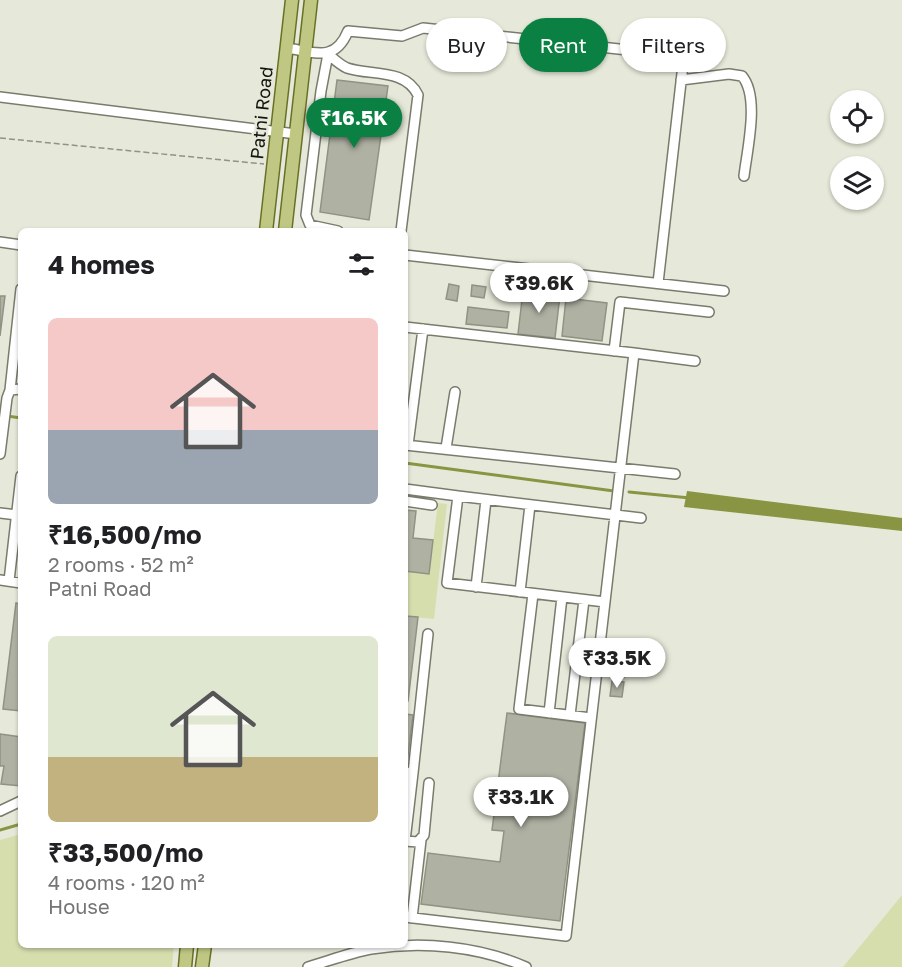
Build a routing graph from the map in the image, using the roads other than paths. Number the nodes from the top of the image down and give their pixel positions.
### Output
1 (292, 0) edge
2 (310, 0) edge
3 (287, 48) junction
4 (305, 50) junction
5 (328, 54) junction
6 (681, 80) junction
7 (0, 97) edge
8 (278, 131) junction
9 (296, 134) junction
10 (744, 176) dead end
11 (266, 228) edge
12 (285, 228) edge
13 (324, 228) edge
14 (401, 228) edge
15 (0, 242) edge
16 (18, 244) edge
17 (408, 255) edge
18 (658, 283) junction
19 (724, 291) dead end
20 (709, 312) dead end
21 (408, 327) edge
22 (423, 329) junction
23 (18, 338) edge
24 (614, 351) junction
25 (634, 353) junction
26 (17, 354) edge
27 (695, 361) dead end
28 (18, 389) edge
29 (10, 390) junction
30 (455, 392) dead end
31 (3, 408) edge
32 (408, 431) edge
33 (1, 441) edge
34 (408, 445) edge
35 (446, 448) junction
36 (0, 454) edge
37 (621, 468) junction
38 (675, 474) dead end
39 (408, 489) edge
40 (458, 496) junction
41 (18, 499) edge
42 (486, 500) junction
43 (408, 501) edge
44 (432, 505) dead end
45 (530, 505) junction
46 (0, 513) edge
47 (16, 515) junction
48 (615, 515) junction
49 (641, 518) dead end
50 (4, 581) edge
51 (476, 587) junction
52 (520, 592) junction
53 (533, 594) junction
54 (562, 597) junction
55 (584, 600) junction
56 (605, 602) junction
57 (428, 634) dead end
58 (597, 669) junction
59 (622, 672) dead end
60 (549, 713) junction
61 (570, 716) junction
62 (591, 718) junction
63 (409, 773) edge
64 (429, 783) dead end
65 (408, 790) edge
66 (18, 803) edge
67 (0, 812) edge
68 (421, 840) junction
69 (408, 841) edge
70 (408, 917) edge
71 (408, 945) edge
72 (187, 948) edge
73 (205, 948) edge
74 (380, 948) edge
75 (185, 967) edge
76 (202, 967) edge
77 (308, 967) edge
78 (526, 967) edge

1 - 3 main road, Patni Road
2 - 4 main road, Patni Road
3 - 4 lane
3 - 8 main road, Patni Road
4 - 5 lane
4 - 9 main road, Patni Road
5 - 6 lane
5 - 13 lane
5 - 14 lane
6 - 10 lane
6 - 18 lane
7 - 8 lane
8 - 9 lane
8 - 11 main road, Patni Road
9 - 12 main road, Patni Road
15 - 16 lane
17 - 18 lane
18 - 19 lane
20 - 24 lane
21 - 22 lane
22 - 24 lane
22 - 32 lane
23 - 26 lane
24 - 25 lane
25 - 27 lane
25 - 37 lane
26 - 29 lane
28 - 29 lane
29 - 31 lane
30 - 35 lane
31 - 33 lane
33 - 36 lane
34 - 35 lane
35 - 37 lane
37 - 38 lane
37 - 48 lane
39 - 40 lane
40 - 42 lane
40 - 51 lane
41 - 47 lane
42 - 45 lane
42 - 51 lane
43 - 44 lane
45 - 48 lane
45 - 52 lane
46 - 47 lane
47 - 50 lane
48 - 49 lane
48 - 56 lane
51 - 52 lane
52 - 53 lane
53 - 54 lane
53 - 60 lane
54 - 55 lane
54 - 60 lane
55 - 56 lane
55 - 61 lane
56 - 58 lane
57 - 63 lane
58 - 59 lane
58 - 62 lane
60 - 61 lane
61 - 62 lane
62 - 70 lane
63 - 65 lane
64 - 68 lane
66 - 67 lane
68 - 69 lane
68 - 70 lane
71 - 78 lane
72 - 75 main road
73 - 76 main road
74 - 77 lane

